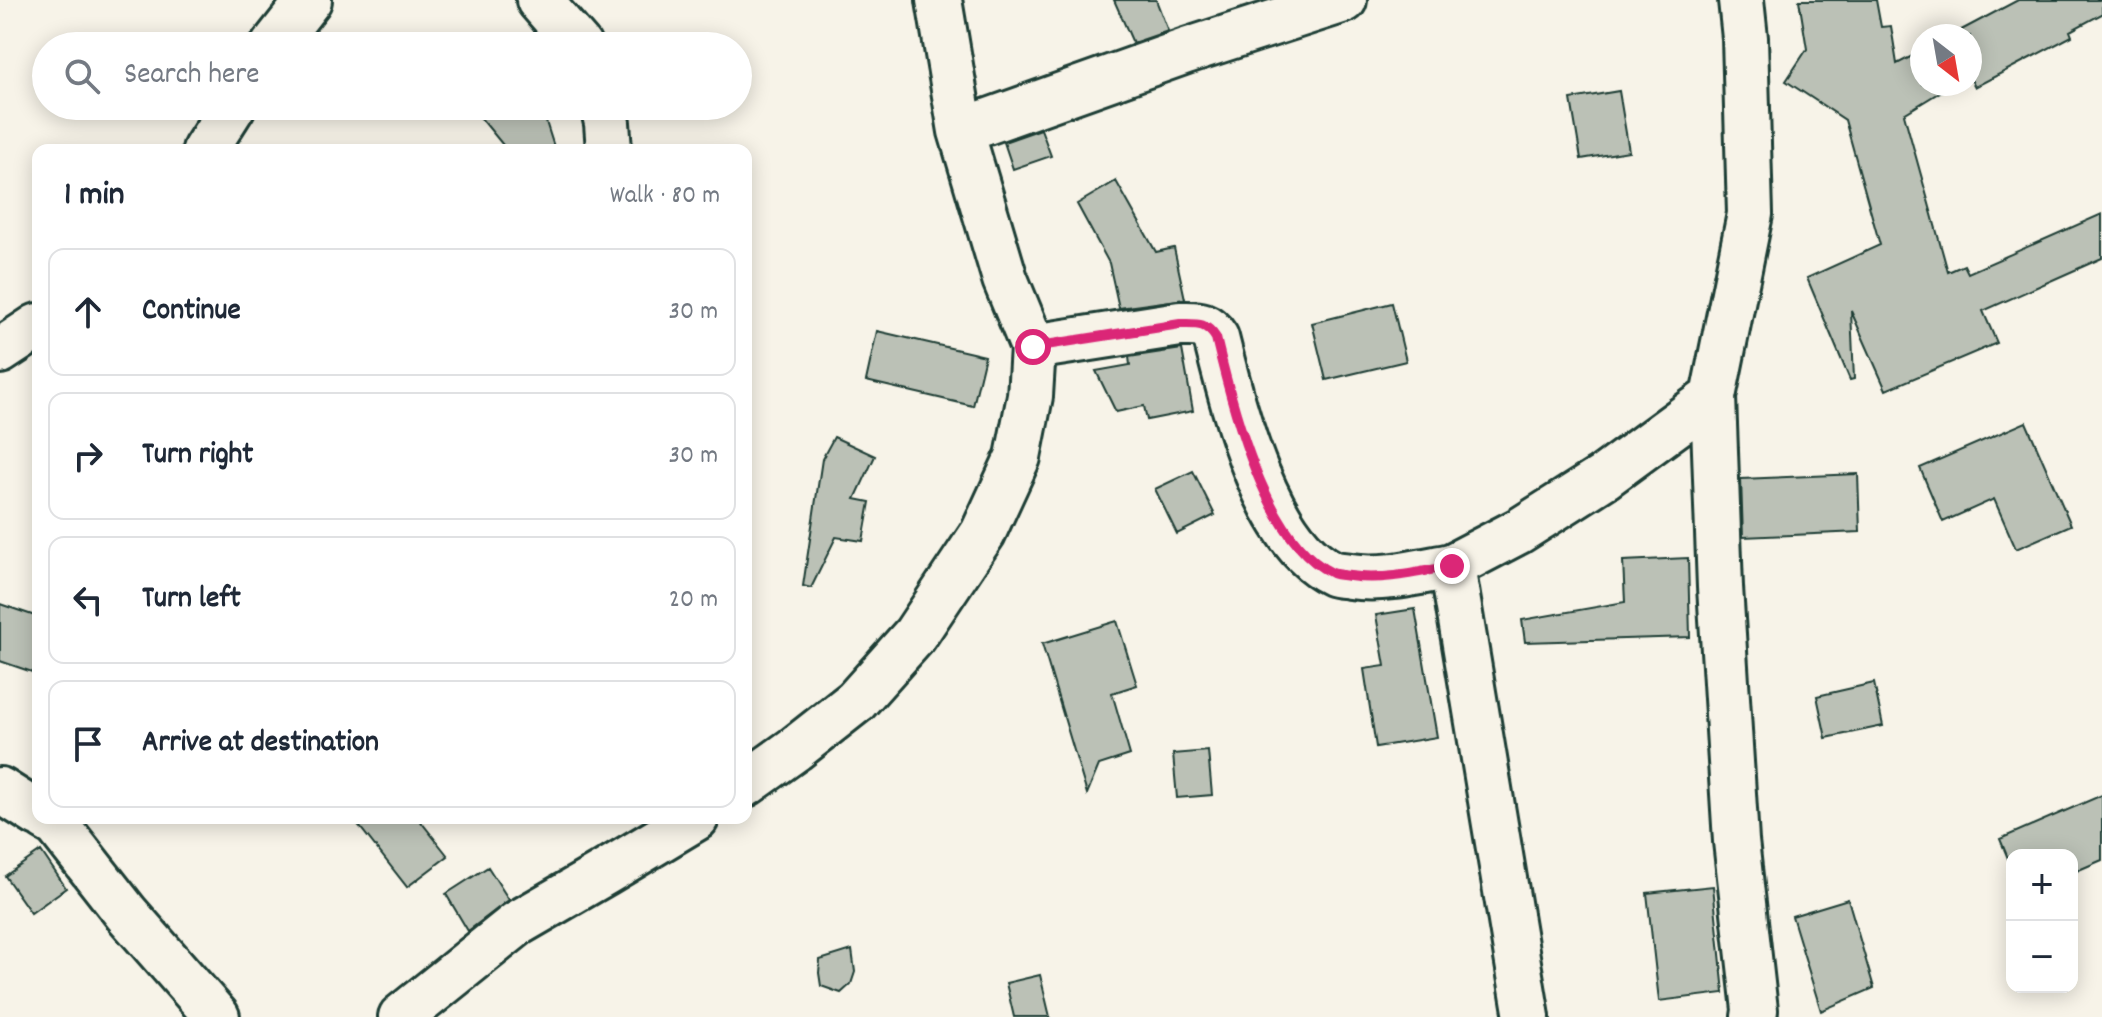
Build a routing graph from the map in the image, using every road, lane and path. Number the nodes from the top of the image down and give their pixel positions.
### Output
1 (309, 0) edge
2 (539, 0) edge
3 (939, 0) edge
4 (1344, 0) edge
5 (1741, 0) edge
6 (284, 32) edge
7 (567, 32) edge
8 (224, 120) edge
9 (606, 120) edge
10 (961, 131) junction
11 (209, 144) edge
12 (609, 144) edge
13 (32, 330) edge
14 (1033, 347) junction
15 (0, 351) edge
16 (1713, 397) junction
17 (1452, 566) junction
18 (752, 780) edge
19 (0, 790) edge
20 (32, 810) edge
21 (55, 824) edge
22 (686, 824) edge
23 (217, 1017) edge
24 (401, 1017) edge
25 (1527, 1017) edge
26 (1754, 1017) edge

1 - 6 street
2 - 7 street
3 - 10 street
4 - 10 street
5 - 16 street
8 - 11 street
9 - 12 street
10 - 14 street
13 - 15 street
14 - 17 street
14 - 18 street
16 - 17 street
16 - 26 street
17 - 25 street
19 - 20 street
21 - 23 street
22 - 24 street

